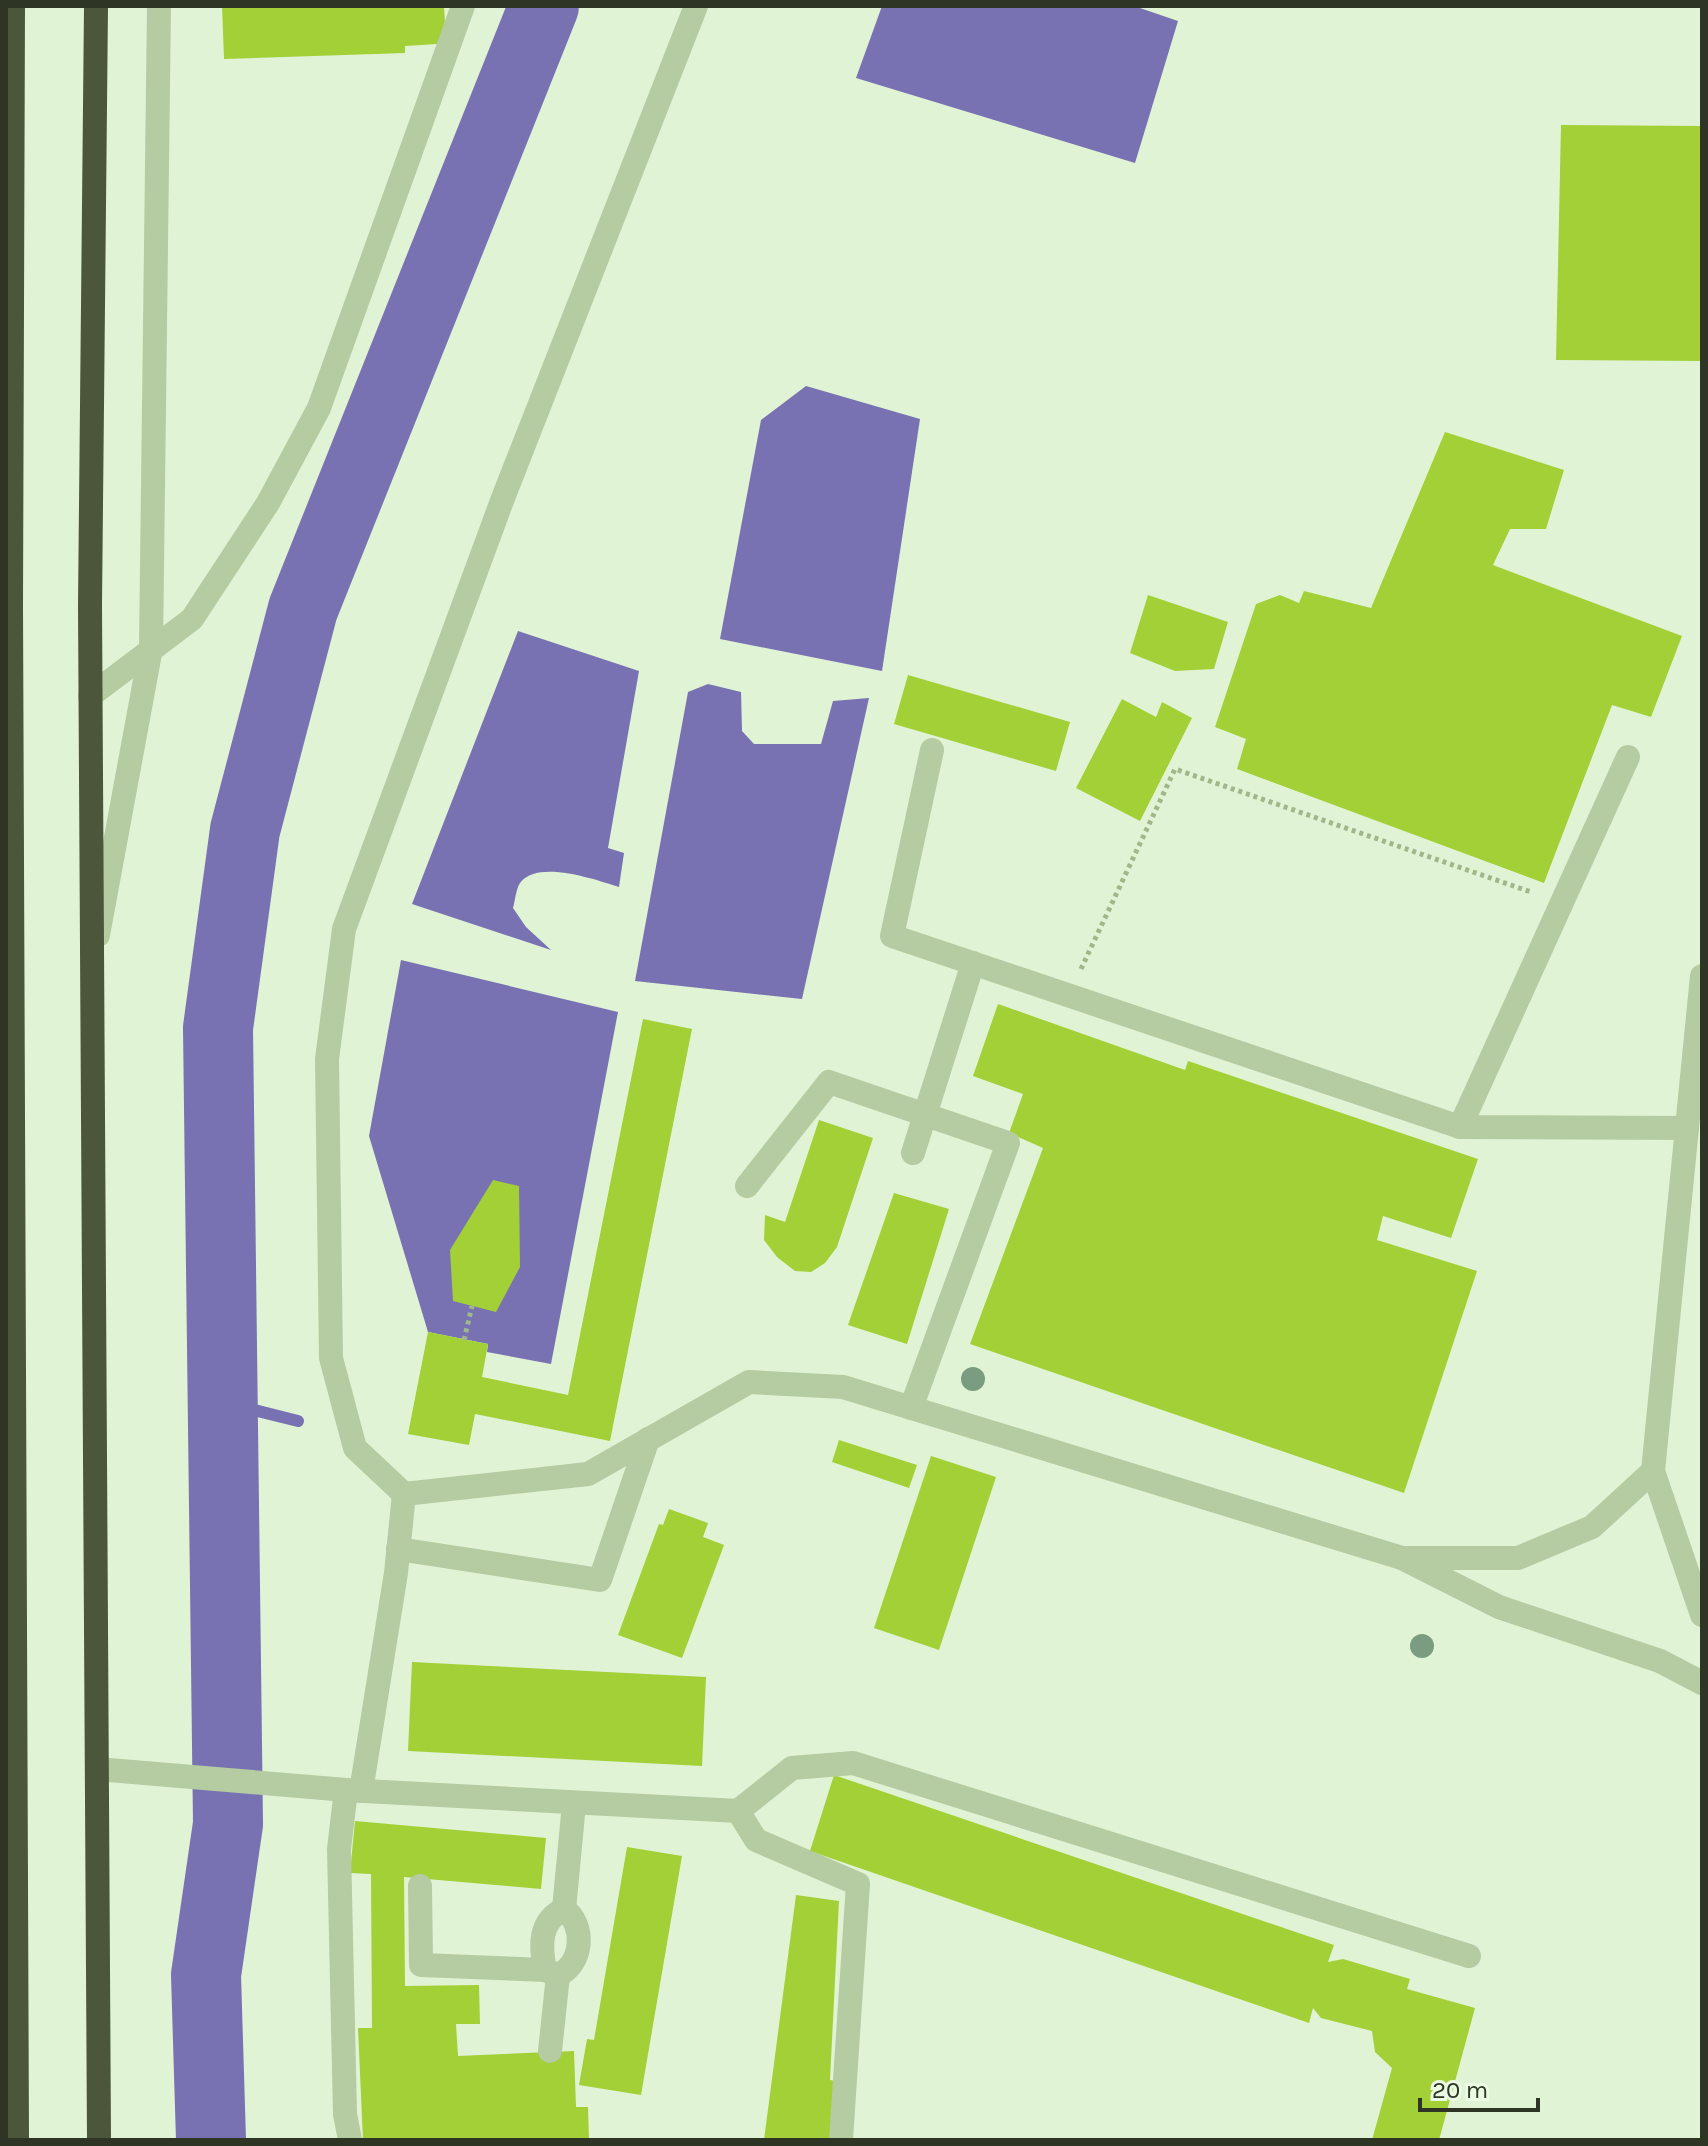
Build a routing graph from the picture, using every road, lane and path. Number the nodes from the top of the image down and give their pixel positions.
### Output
1 (13, 6) edge
2 (96, 6) edge
3 (159, 6) edge
4 (463, 6) edge
5 (696, 6) edge
6 (151, 648) junction
7 (90, 696) junction
8 (932, 750) dead end
9 (1628, 757) dead end
10 (1562, 902) junction
11 (973, 963) junction
12 (91, 969) junction
13 (1702, 976) edge
14 (1069, 995) junction
15 (924, 1115) junction
16 (1460, 1127) junction
17 (1687, 1128) junction
18 (913, 1153) dead end
19 (747, 1186) dead end
20 (472, 1306) dead end
21 (464, 1340) dead end
22 (911, 1408) junction
23 (648, 1439) junction
24 (1653, 1471) junction
25 (404, 1494) junction
26 (398, 1549) junction
27 (1402, 1558) junction
28 (1702, 1615) edge
29 (10, 1662) edge
30 (1702, 1683) edge
31 (97, 1769) junction
32 (345, 1789) junction
33 (574, 1804) junction
34 (738, 1811) junction
35 (420, 1886) dead end
36 (564, 1909) junction
37 (1469, 1956) dead end
38 (552, 1973) junction
39 (550, 2051) dead end
40 (17, 2140) edge
41 (99, 2140) edge
42 (350, 2140) edge
43 (841, 2140) edge

1 - 29 highway
2 - 7 highway
3 - 6 street
4 - 6 street
5 - 25 street
6 - 7 street
6 - 12 street
7 - 12 highway
8 - 11 street
9 - 10 street
10 - 14 path
10 - 16 street
11 - 14 street
11 - 15 street
12 - 31 highway
13 - 17 street
14 - 16 street
15 - 18 street
15 - 19 street
15 - 22 street
16 - 17 street
17 - 24 street
20 - 21 path
22 - 23 street
22 - 27 street
23 - 25 street
23 - 26 street
24 - 27 street
24 - 28 street
25 - 26 street
26 - 32 street
27 - 30 street
29 - 40 highway
31 - 32 street
31 - 41 highway
32 - 33 street
32 - 42 street
33 - 34 street
33 - 36 street
34 - 37 street
34 - 43 street
35 - 38 street
36 - 38 street
36 - 38 street
38 - 39 street

